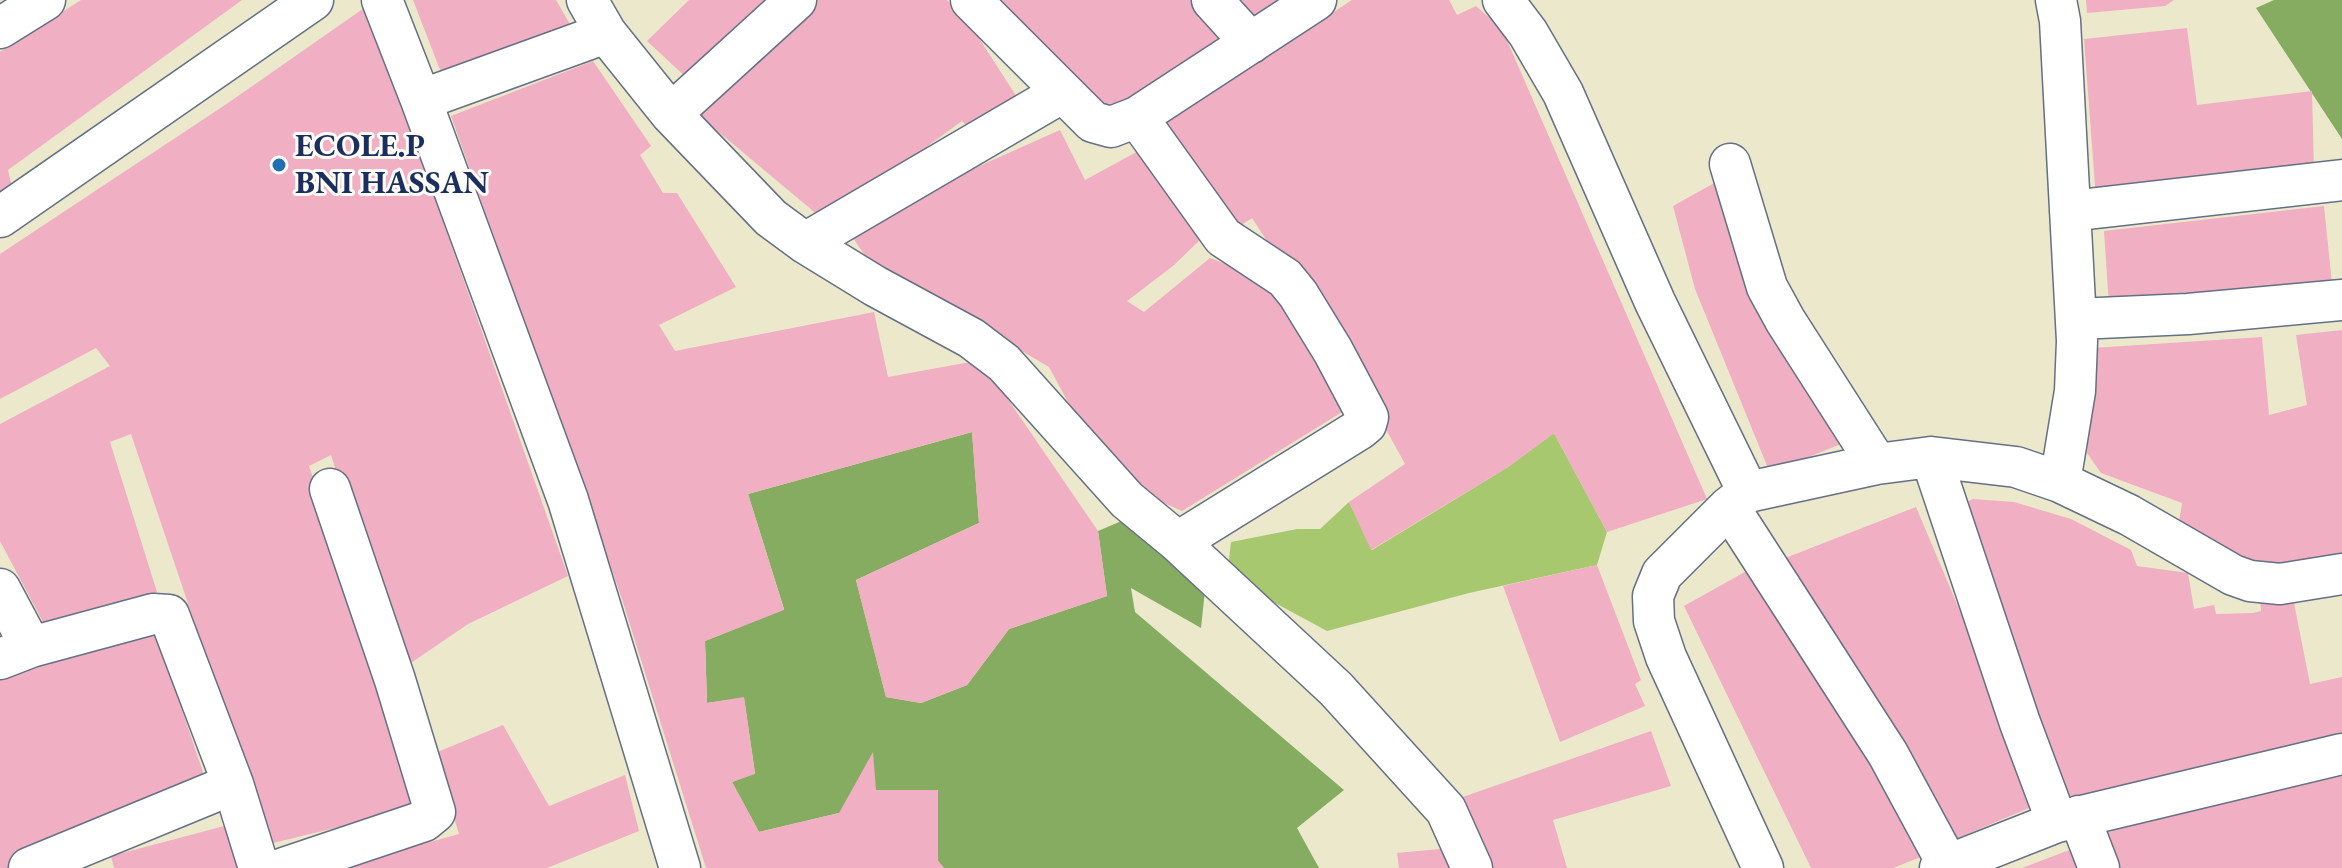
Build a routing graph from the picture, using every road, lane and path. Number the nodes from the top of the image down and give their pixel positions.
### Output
1 (45, 0) edge
2 (313, 0) edge
3 (382, 0) edge
4 (796, 0) edge
5 (971, 0) edge
6 (1212, 0) edge
7 (1316, 0) edge
8 (1503, 0) edge
9 (2056, 0) edge
10 (596, 16) edge
11 (0, 28) edge
12 (1251, 43) junction
13 (1063, 92) junction
14 (421, 100) junction
15 (671, 114) junction
16 (1137, 117) junction
17 (1730, 164) dead end
18 (2342, 180) edge
19 (2070, 211) junction
20 (0, 217) edge
21 (805, 243) junction
22 (2342, 300) edge
23 (2077, 319) junction
24 (1931, 457) junction
25 (1877, 464) junction
26 (2060, 482) junction
27 (330, 489) dead end
28 (1739, 500) junction
29 (1178, 542) junction
30 (2342, 574) edge
31 (0, 589) edge
32 (16, 653) edge
33 (2342, 754) edge
34 (233, 784) junction
35 (2068, 819) junction
36 (1944, 866) edge
37 (29, 868) edge
38 (259, 868) edge
39 (284, 868) edge
40 (680, 868) edge
41 (1472, 868) edge
42 (1763, 868) edge
43 (2099, 868) edge

1 - 11 street
2 - 20 street
3 - 14 street
4 - 15 street
5 - 13 street
6 - 12 street
7 - 12 street
8 - 28 street
9 - 19 street
10 - 14 street
10 - 15 street
12 - 16 street
13 - 16 street
13 - 21 street
14 - 40 street
15 - 21 street
16 - 29 street
17 - 25 street
18 - 19 street
19 - 23 street
21 - 29 street
22 - 23 street
23 - 26 street
24 - 25 street
24 - 26 street
24 - 35 street
25 - 28 street
26 - 30 street
27 - 39 street
28 - 36 street
28 - 42 street
29 - 41 street
31 - 32 street
32 - 34 street
33 - 35 street
34 - 37 street
34 - 38 street
35 - 36 street
35 - 43 street

